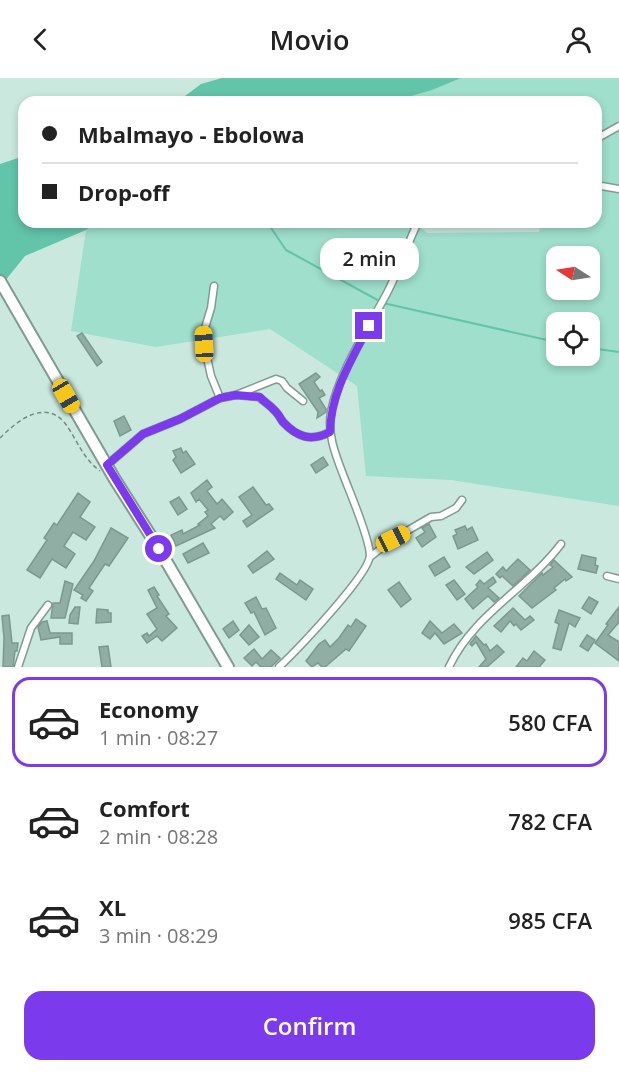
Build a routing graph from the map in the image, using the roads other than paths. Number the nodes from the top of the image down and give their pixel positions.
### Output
1 (619, 126) edge
2 (602, 136) edge
3 (602, 186) edge
4 (619, 189) edge
5 (415, 228) edge
6 (0, 281) edge
7 (214, 286) dead end
8 (236, 395) junction
9 (220, 398) junction
10 (303, 401) dead end
11 (330, 432) junction
12 (107, 465) junction
13 (462, 500) dead end
14 (561, 544) dead end
15 (370, 557) junction
16 (607, 576) dead end
17 (619, 579) edge
18 (48, 605) dead end
19 (18, 667) edge
20 (228, 667) edge
21 (279, 667) edge
22 (449, 667) edge

1 - 2 street
3 - 4 street
5 - 11 street
6 - 12 highway
7 - 9 street
8 - 9 street
8 - 10 street
8 - 11 street
9 - 12 street
11 - 15 street
12 - 20 highway
13 - 15 street
14 - 22 street
15 - 21 street
16 - 17 street
18 - 19 street

